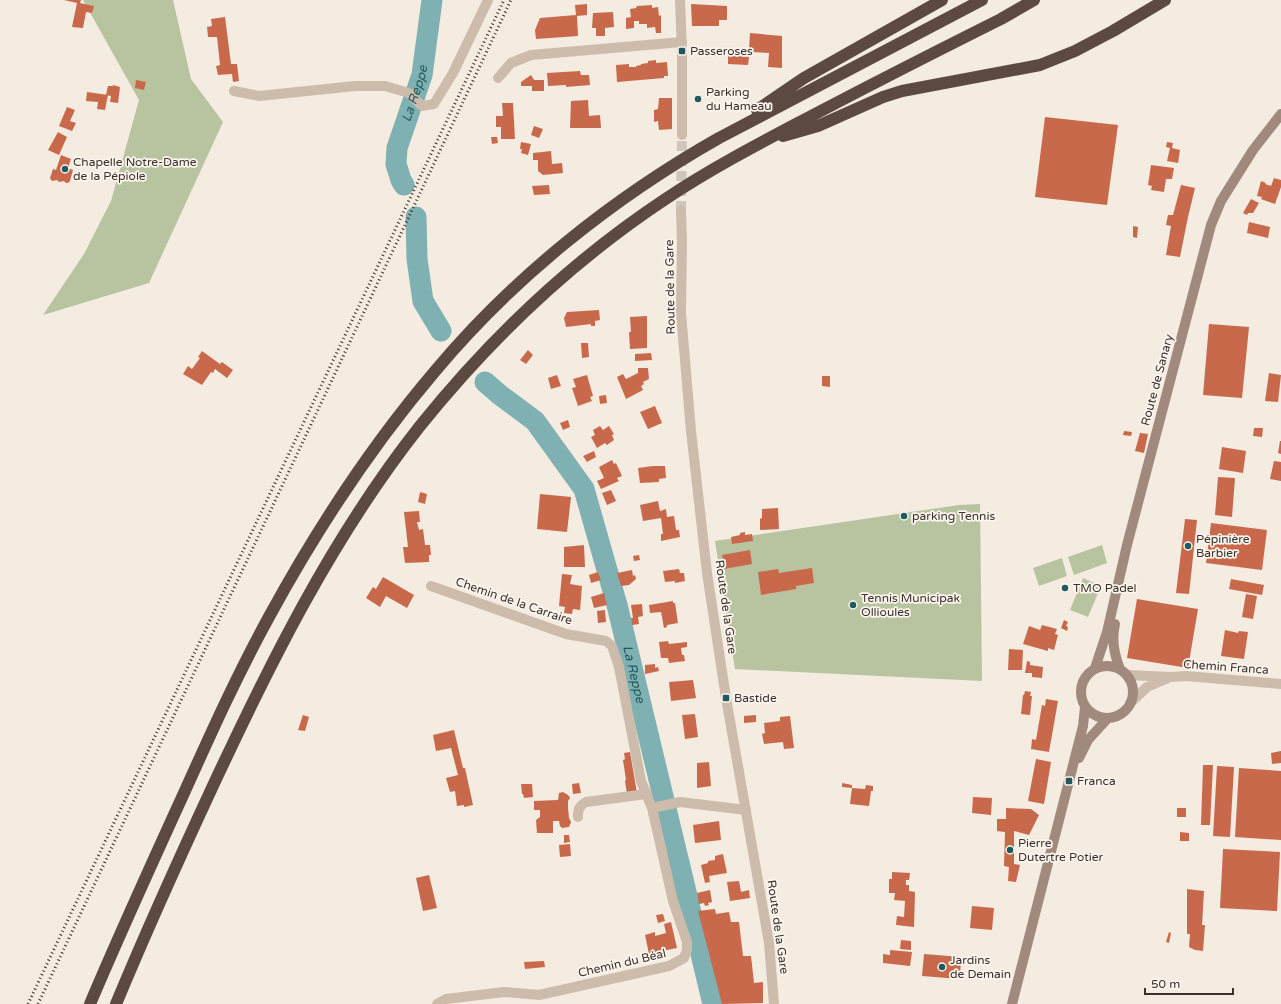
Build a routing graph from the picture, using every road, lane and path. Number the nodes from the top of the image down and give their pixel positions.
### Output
1 (488, 0) edge
2 (680, 0) edge
3 (942, 0) edge
4 (982, 0) edge
5 (1034, 0) edge
6 (1165, 0) edge
7 (682, 42) junction
8 (498, 78) dead end
9 (234, 91) dead end
10 (1281, 114) edge
11 (1281, 125) edge
12 (682, 135) tunnel mouth
13 (719, 138) junction
14 (759, 143) junction
15 (681, 211) tunnel mouth
16 (431, 586) dead end
17 (1095, 668) junction
18 (1123, 672) junction
19 (1170, 677) junction
20 (1281, 684) edge
21 (1130, 703) junction
22 (1085, 707) junction
23 (1108, 718) junction
24 (1070, 777) junction
25 (646, 794) junction
26 (652, 808) junction
27 (746, 810) junction
28 (578, 817) dead end
29 (90, 1004) edge
30 (116, 1004) edge
31 (437, 1004) edge
32 (774, 1004) edge
33 (1012, 1004) edge

1 - 9 street
2 - 7 street
3 - 13 highway
4 - 13 highway
5 - 14 highway
6 - 14 highway
7 - 8 street
7 - 12 street
10 - 17 main road, Route de Sanary
11 - 18 main road, Route de Sanary
13 - 29 highway
14 - 30 highway
15 - 27 street, Route de la Gare
16 - 25 street, Chemin de la Carraire
17 - 18 main road
17 - 22 main road, Route de Sanary
18 - 19 street, Chemin Franca
18 - 21 main road, Route de Sanary
19 - 20 street, Chemin Franca
19 - 21 street, Chemin Franca
21 - 23 main road, Route de Sanary
22 - 23 main road
22 - 24 main road, Route de Sanary
23 - 24 main road, Route de Sanary
24 - 33 main road, Route de Sanary
25 - 26 street, Chemin de la Carraire
25 - 28 street
26 - 27 street
26 - 31 street, Chemin du Béal
27 - 32 street, Route de la Gare

